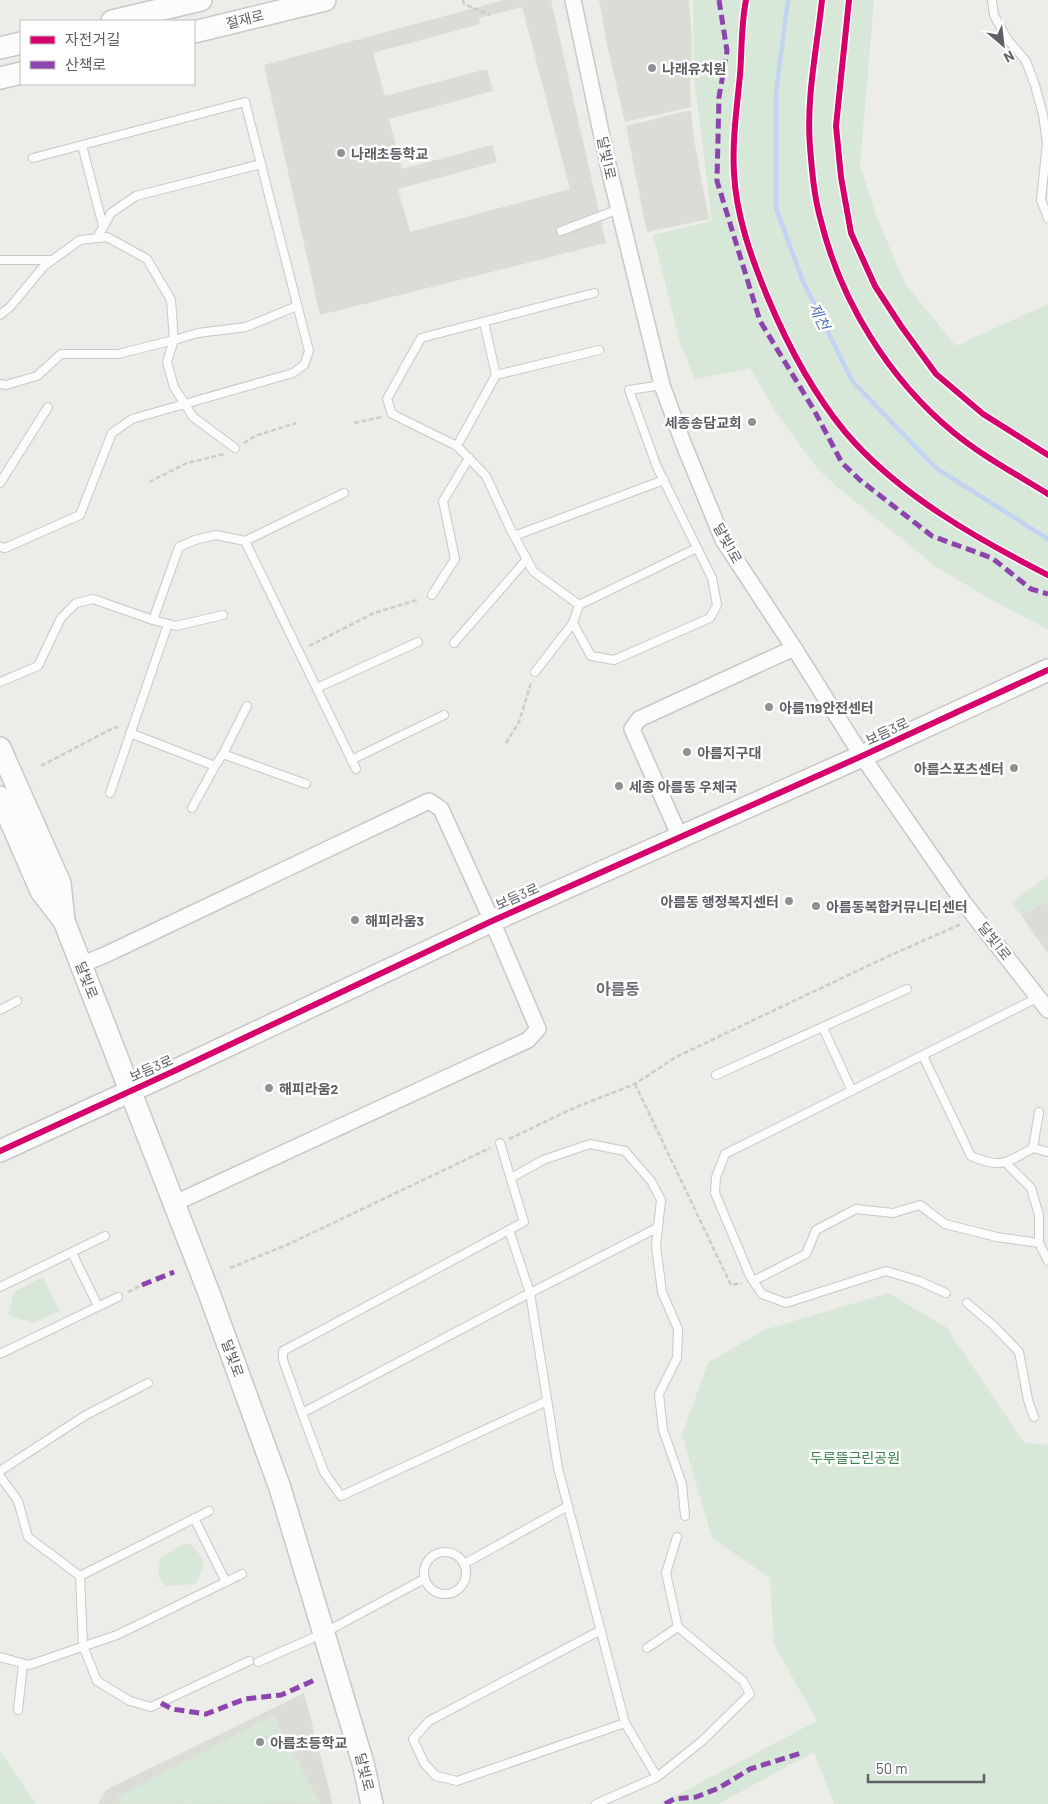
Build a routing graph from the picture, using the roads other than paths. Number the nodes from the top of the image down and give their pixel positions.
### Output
1 (201, 0) edge
2 (325, 0) edge
3 (573, 0) edge
4 (992, 0) edge
5 (116, 20) edge
6 (195, 32) edge
7 (20, 43) edge
8 (0, 48) edge
9 (20, 73) edge
10 (0, 78) edge
11 (1046, 114) edge
12 (82, 145) junction
13 (33, 158) dead end
14 (261, 164) junction
15 (619, 209) junction
16 (1048, 218) edge
17 (103, 226) junction
18 (561, 231) dead end
19 (96, 238) junction
20 (0, 260) edge
21 (52, 260) junction
22 (594, 293) dead end
23 (297, 306) junction
24 (0, 315) edge
25 (484, 322) junction
26 (174, 340) junction
27 (599, 350) dead end
28 (496, 375) junction
29 (0, 384) edge
30 (662, 385) junction
31 (184, 404) junction
32 (48, 407) dead end
33 (457, 446) junction
34 (235, 448) dead end
35 (469, 458) junction
36 (664, 480) junction
37 (0, 483) edge
38 (344, 493) dead end
39 (514, 536) junction
40 (245, 541) junction
41 (0, 547) edge
42 (697, 548) junction
43 (527, 559) junction
44 (432, 595) dead end
45 (579, 604) junction
46 (223, 615) dead end
47 (152, 620) junction
48 (573, 623) junction
49 (168, 624) junction
50 (418, 642) dead end
51 (454, 644) dead end
52 (794, 648) junction
53 (1048, 670) edge
54 (535, 672) road end
55 (0, 682) edge
56 (317, 688) junction
57 (246, 706) dead end
58 (444, 715) dead end
59 (130, 733) junction
60 (0, 748) edge
61 (223, 754) junction
62 (862, 756) junction
63 (351, 760) junction
64 (215, 766) junction
65 (356, 769) dead end
66 (306, 784) dead end
67 (110, 793) dead end
68 (0, 798) edge
69 (192, 808) dead end
70 (0, 816) edge
71 (15, 832) junction
72 (680, 837) junction
73 (64, 921) junction
74 (492, 921) junction
75 (81, 965) junction
76 (907, 990) dead end
77 (17, 1001) dead end
78 (1043, 1004) edge
79 (0, 1010) edge
80 (823, 1028) junction
81 (923, 1056) junction
82 (716, 1075) dead end
83 (130, 1090) junction
84 (852, 1091) junction
85 (1039, 1112) dead end
86 (500, 1143) road end
87 (1033, 1148) junction
88 (0, 1151) edge
89 (1048, 1152) edge
90 (1006, 1163) junction
91 (511, 1178) junction
92 (173, 1204) junction
93 (657, 1228) junction
94 (509, 1230) junction
95 (105, 1236) dead end
96 (1039, 1243) junction
97 (72, 1252) junction
98 (1048, 1261) edge
99 (753, 1280) junction
100 (0, 1287) edge
101 (530, 1293) junction
102 (946, 1293) dead end
103 (118, 1297) road end
104 (967, 1304) dead end
105 (98, 1306) junction
106 (0, 1354) edge
107 (148, 1383) dead end
108 (547, 1401) junction
109 (302, 1413) junction
110 (1034, 1418) dead end
111 (0, 1471) edge
112 (0, 1476) edge
113 (568, 1506) junction
114 (209, 1511) dead end
115 (685, 1516) dead end
116 (194, 1518) junction
117 (678, 1537) dead end
118 (464, 1564) junction
119 (242, 1574) dead end
120 (80, 1576) junction
121 (424, 1579) junction
122 (226, 1582) junction
123 (678, 1627) junction
124 (601, 1630) junction
125 (324, 1633) junction
126 (83, 1646) junction
127 (647, 1648) dead end
128 (0, 1657) edge
129 (249, 1661) dead end
130 (258, 1662) dead end
131 (23, 1664) junction
132 (18, 1710) dead end
133 (625, 1723) junction
134 (657, 1777) junction
135 (372, 1804) edge
136 (596, 1804) edge

1 - 5 street
2 - 6 street, 절재로
3 - 15 street, 달빛1로
4 - 11 lane
7 - 8 street
9 - 10 street
11 - 16 lane
12 - 13 lane
12 - 14 lane
12 - 17 lane
14 - 17 lane
14 - 23 lane
15 - 18 lane
15 - 30 street, 달빛1로
17 - 19 lane
19 - 21 lane
19 - 26 lane
20 - 21 lane
21 - 24 lane
22 - 25 lane
23 - 26 lane
23 - 31 lane
25 - 28 lane
25 - 33 lane
26 - 29 lane
26 - 31 lane
27 - 28 lane
28 - 33 lane
30 - 36 lane
30 - 52 street, 달빛1로
31 - 34 lane
31 - 41 lane
32 - 37 lane
33 - 35 lane
35 - 39 lane
35 - 44 lane
36 - 39 lane
36 - 42 lane
38 - 40 lane
39 - 43 lane
40 - 47 lane
40 - 56 lane
42 - 45 lane
42 - 48 lane
43 - 45 lane
43 - 51 lane
45 - 48 lane
46 - 49 lane
47 - 49 lane
47 - 55 lane
48 - 54 lane
49 - 59 lane
50 - 56 lane
52 - 62 street, 달빛1로
52 - 72 street
53 - 62 street, 보듬3로
56 - 63 lane
57 - 61 lane
58 - 63 lane
59 - 64 lane
59 - 67 lane
60 - 73 street, 달빛로
61 - 64 lane
61 - 66 lane
62 - 72 street, 보듬3로
62 - 78 street, 달빛1로
63 - 65 lane
64 - 69 lane
68 - 71 street, 달빛로
70 - 71 lane
71 - 73 street, 달빛로
72 - 74 street, 보듬3로
73 - 75 street, 달빛로
74 - 75 street
74 - 83 street, 보듬3로
74 - 92 street, 보듬3로
75 - 83 street, 달빛로
76 - 80 lane
77 - 79 lane
78 - 81 lane
80 - 82 lane
80 - 84 lane
81 - 84 lane
81 - 90 lane
83 - 88 street, 보듬3로
83 - 92 street, 달빛로
84 - 99 lane
85 - 87 lane
86 - 91 lane
87 - 89 lane
87 - 90 lane
90 - 96 lane
91 - 93 lane
91 - 94 lane
92 - 125 street, 달빛로
93 - 101 lane
93 - 115 lane
94 - 101 lane
94 - 109 lane
95 - 97 lane
96 - 98 lane
96 - 99 lane
97 - 100 lane
97 - 105 lane
99 - 102 lane
101 - 108 lane
101 - 109 lane
103 - 105 lane
104 - 110 lane
105 - 106 lane
107 - 111 lane
108 - 109 lane
108 - 113 lane
112 - 120 lane
113 - 118 lane
113 - 124 lane
114 - 116 lane
116 - 120 lane
116 - 122 lane
117 - 123 lane
118 - 121 lane
118 - 121 lane
119 - 122 lane
120 - 126 lane
121 - 125 lane
122 - 126 lane
123 - 127 lane
123 - 134 lane
124 - 133 lane
124 - 133 lane
125 - 130 lane
125 - 135 street, 달빛로
126 - 129 lane
126 - 131 lane
128 - 131 lane
131 - 132 lane
133 - 134 lane
134 - 136 lane

